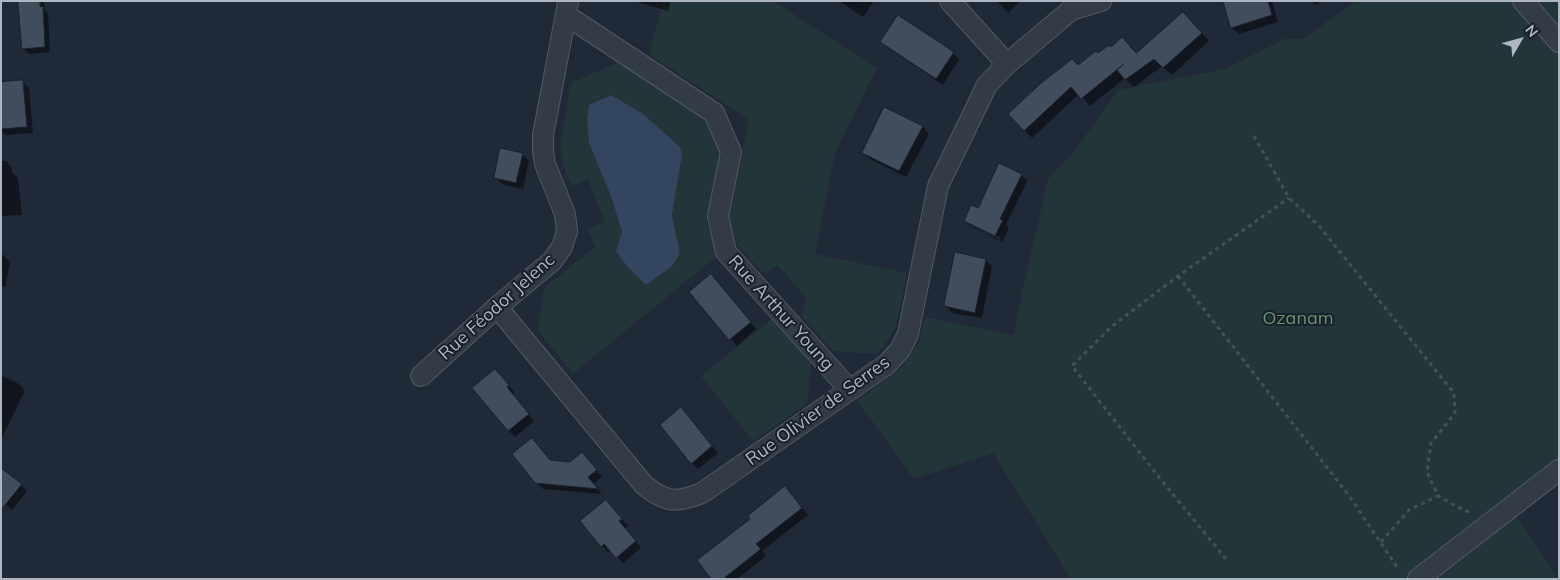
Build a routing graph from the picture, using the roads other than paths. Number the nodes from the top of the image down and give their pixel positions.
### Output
1 (950, 1) edge
2 (1101, 1) edge
3 (1522, 1) edge
4 (567, 8) edge
5 (1559, 42) edge
6 (1007, 64) junction
7 (497, 306) junction
8 (421, 376) dead end
9 (850, 390) junction
10 (1559, 470) edge
11 (1409, 575) edge

1 - 6 street
2 - 6 street, Rue Olivier de Serres
3 - 5 street
4 - 7 street, Rue Féodor Jelenc
4 - 9 street, Rue Arthur Young
6 - 9 street, Rue Olivier de Serres
7 - 8 street, Rue Féodor Jelenc
7 - 9 street, Rue Olivier de Serres
10 - 11 street

